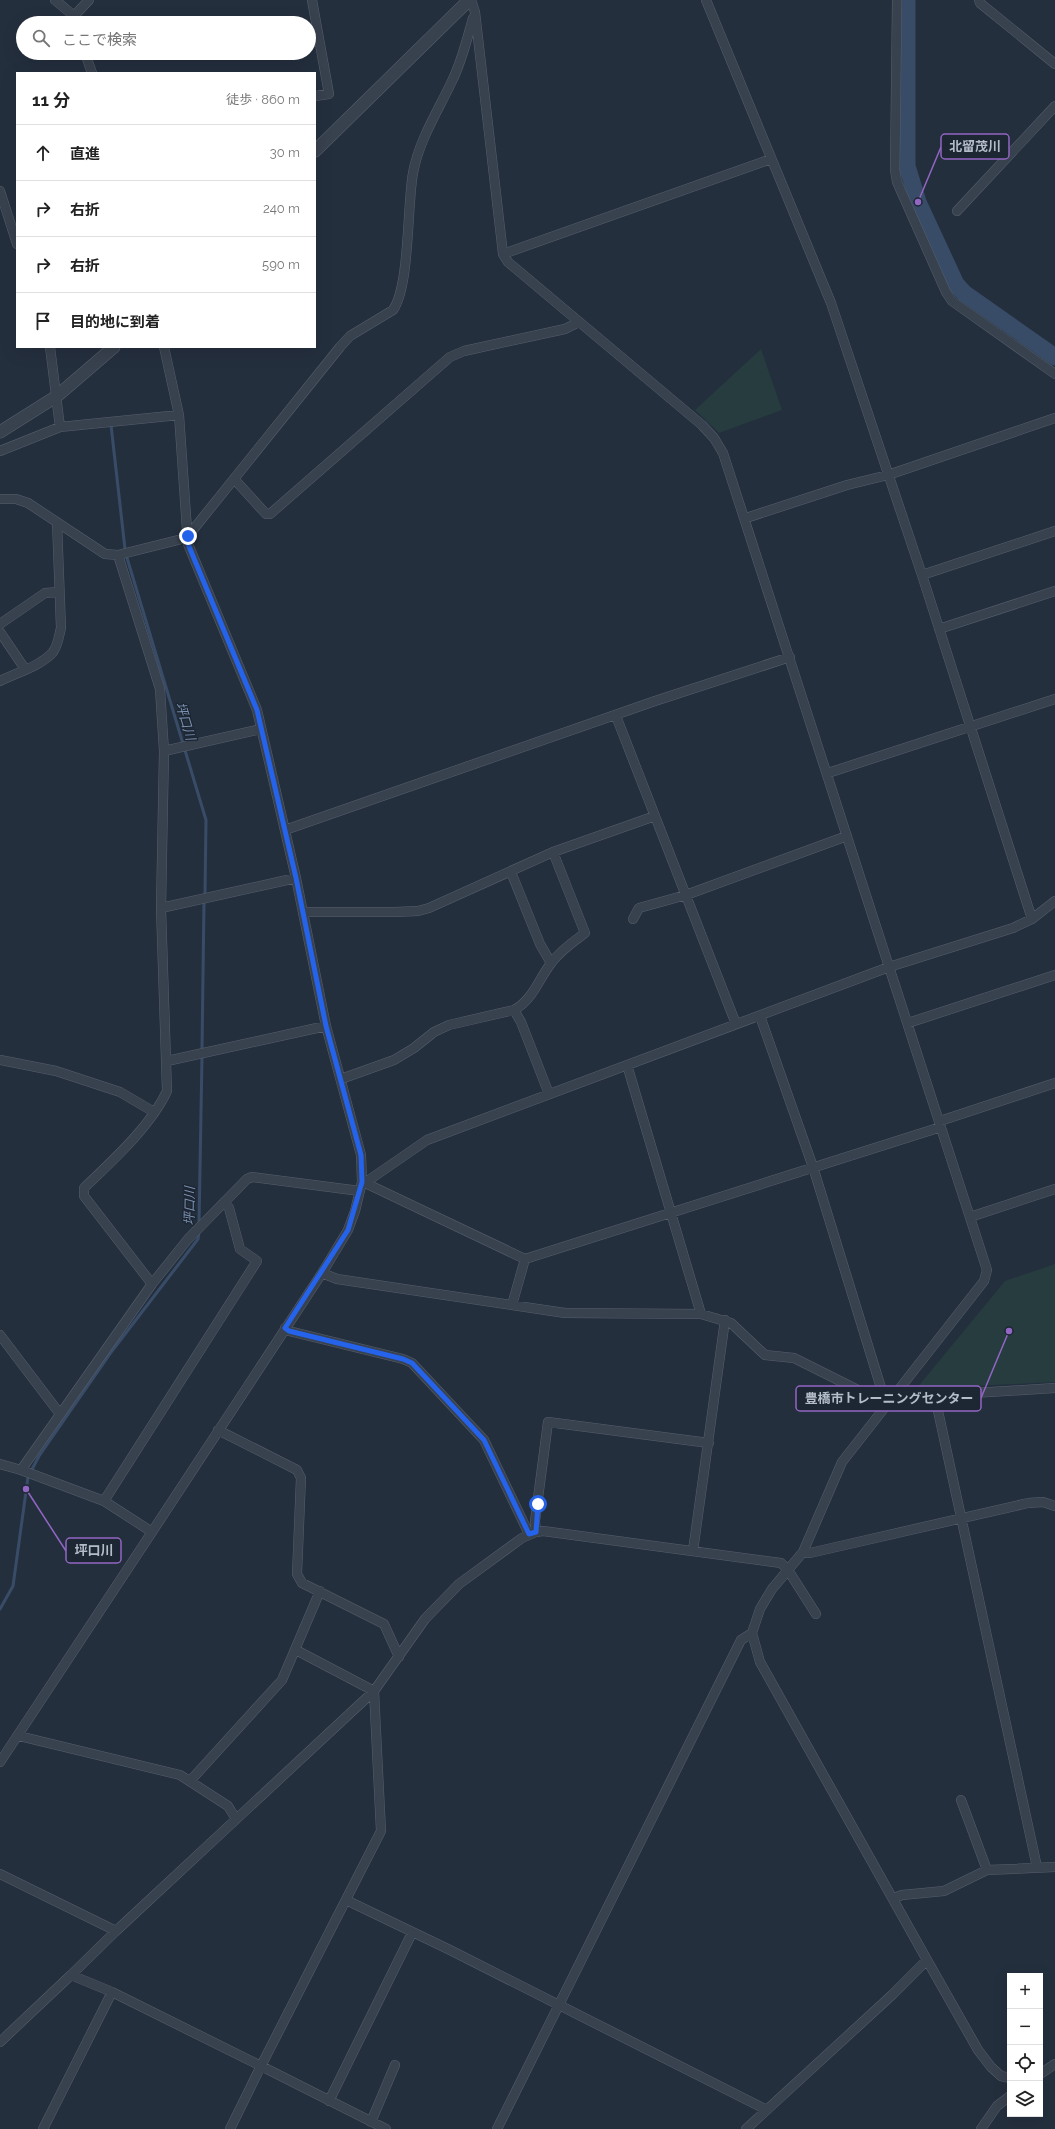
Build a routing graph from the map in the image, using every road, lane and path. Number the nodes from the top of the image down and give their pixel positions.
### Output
1 (55, 0) edge
2 (89, 0) edge
3 (312, 0) edge
4 (470, 0) edge
5 (706, 0) edge
6 (897, 0) edge
7 (979, 0) edge
8 (475, 12) junction
9 (72, 16) edge
10 (77, 16) edge
11 (315, 16) edge
12 (316, 24) edge
13 (87, 60) edge
14 (1055, 64) edge
15 (92, 72) edge
16 (316, 96) edge
17 (1055, 106) edge
18 (316, 150) edge
19 (772, 159) junction
20 (0, 191) edge
21 (957, 211) dead end
22 (16, 241) edge
23 (503, 254) junction
24 (579, 322) junction
25 (50, 348) edge
26 (113, 348) edge
27 (164, 348) edge
28 (1055, 374) edge
29 (57, 396) junction
30 (179, 416) junction
31 (1055, 418) edge
32 (60, 427) junction
33 (0, 432) edge
34 (0, 451) edge
35 (888, 475) junction
36 (235, 480) junction
37 (0, 499) edge
38 (746, 518) junction
39 (57, 522) junction
40 (1055, 531) edge
41 (188, 536) junction
42 (118, 555) junction
43 (922, 575) junction
44 (1055, 591) edge
45 (59, 592) junction
46 (0, 624) edge
47 (939, 629) junction
48 (0, 632) edge
49 (790, 657) junction
50 (25, 669) junction
51 (0, 681) edge
52 (1055, 699) edge
53 (616, 716) junction
54 (970, 726) junction
55 (261, 729) junction
56 (164, 751) junction
57 (828, 772) junction
58 (655, 816) junction
59 (284, 830) junction
60 (847, 836) junction
61 (553, 852) junction
62 (511, 872) junction
63 (296, 878) junction
64 (686, 895) junction
65 (1055, 901) edge
66 (161, 908) junction
67 (303, 912) junction
68 (633, 919) dead end
69 (1032, 919) junction
70 (551, 962) junction
71 (889, 967) junction
72 (1055, 975) edge
73 (514, 1010) junction
74 (760, 1016) junction
75 (908, 1023) junction
76 (736, 1024) junction
77 (326, 1026) junction
78 (0, 1060) edge
79 (168, 1061) junction
80 (627, 1065) junction
81 (341, 1079) junction
82 (1055, 1083) edge
83 (549, 1094) junction
84 (154, 1112) junction
85 (941, 1124) junction
86 (813, 1167) junction
87 (363, 1185) junction
88 (1055, 1189) edge
89 (224, 1202) junction
90 (672, 1213) junction
91 (970, 1217) junction
92 (525, 1259) junction
93 (322, 1273) junction
94 (152, 1284) junction
95 (512, 1305) junction
96 (701, 1314) junction
97 (725, 1320) junction
98 (285, 1328) junction
99 (0, 1335) edge
100 (1055, 1388) edge
101 (935, 1397) junction
102 (889, 1401) junction
103 (60, 1414) junction
104 (218, 1430) junction
105 (709, 1443) junction
106 (0, 1464) edge
107 (23, 1470) junction
108 (1055, 1499) edge
109 (104, 1501) junction
110 (1043, 1502) junction
111 (1055, 1506) edge
112 (962, 1519) junction
113 (152, 1532) junction
114 (532, 1533) junction
115 (693, 1551) junction
116 (803, 1552) junction
117 (788, 1570) junction
118 (320, 1591) junction
119 (816, 1614) dead end
120 (752, 1633) junction
121 (296, 1650) junction
122 (398, 1657) junction
123 (374, 1691) junction
124 (19, 1736) junction
125 (0, 1762) edge
126 (190, 1781) junction
127 (961, 1800) dead end
128 (236, 1819) junction
129 (1037, 1867) junction
130 (1055, 1867) edge
131 (987, 1870) junction
132 (0, 1874) edge
133 (894, 1898) junction
134 (346, 1900) junction
135 (116, 1931) junction
136 (412, 1933) junction
137 (926, 1960) junction
138 (71, 1975) junction
139 (112, 1992) junction
140 (558, 2005) junction
141 (0, 2042) edge
142 (1055, 2064) edge
143 (261, 2066) junction
144 (395, 2066) dead end
145 (1043, 2072) edge
146 (1007, 2077) edge
147 (1007, 2098) edge
148 (329, 2101) junction
149 (767, 2110) junction
150 (371, 2122) junction
151 (43, 2129) edge
152 (230, 2129) edge
153 (386, 2129) edge
154 (497, 2129) edge
155 (746, 2129) edge
156 (981, 2129) edge

1 - 9 street
2 - 10 street
3 - 11 street
4 - 8 street
4 - 18 street
5 - 19 street
6 - 28 street
7 - 14 street
8 - 23 street
8 - 36 street
12 - 16 street
13 - 15 street
17 - 21 street
19 - 23 street
19 - 35 street
20 - 22 street
23 - 24 street
24 - 36 street
24 - 38 street
25 - 29 street
26 - 29 street
27 - 30 street
29 - 32 street
29 - 33 street
30 - 32 street
30 - 41 street
31 - 35 street
32 - 34 street
35 - 38 street
35 - 43 street
36 - 41 street
37 - 39 street
38 - 49 street
39 - 42 street
39 - 45 street
40 - 43 street
41 - 42 street
41 - 55 street
42 - 56 street
43 - 47 street
44 - 47 street
45 - 46 street
45 - 50 street
47 - 54 street
48 - 50 street
49 - 53 street
49 - 57 street
50 - 51 street
52 - 54 street
53 - 58 street
53 - 59 street
54 - 57 street
54 - 69 street
55 - 56 street
55 - 59 street
56 - 66 street
57 - 60 street
58 - 61 street
58 - 64 street
59 - 63 street
60 - 64 street
60 - 71 street
61 - 62 street
61 - 70 street
62 - 67 street
62 - 70 street
63 - 66 street
63 - 67 street
64 - 68 street
64 - 76 street
65 - 69 street
66 - 79 street
67 - 77 street
69 - 71 street
70 - 73 street
71 - 74 street
71 - 75 street
72 - 75 street
73 - 81 street
73 - 83 street
74 - 76 street
74 - 86 street
75 - 85 street
76 - 80 street
77 - 79 street
77 - 81 street
78 - 84 street
79 - 84 street
80 - 83 street
80 - 90 street
81 - 87 street
82 - 85 street
83 - 87 street
84 - 94 street
85 - 86 street
85 - 91 street
86 - 90 street
86 - 102 street
87 - 89 street
87 - 92 street
87 - 93 street
88 - 91 street
89 - 94 street
89 - 109 street
90 - 92 street
90 - 96 street
91 - 102 street
92 - 95 street
93 - 95 street
93 - 98 street
94 - 103 street
95 - 96 street
96 - 97 street
97 - 102 street
97 - 105 street
98 - 104 street
98 - 114 street
99 - 103 street
100 - 101 street
101 - 102 street
101 - 112 street
102 - 116 street
103 - 107 street
104 - 113 street
104 - 118 street
105 - 114 street
105 - 115 street
106 - 107 street
107 - 109 street
108 - 110 street
109 - 113 street
110 - 111 street
110 - 112 street
112 - 116 street
112 - 129 street
113 - 124 street
114 - 115 street
114 - 122 street
115 - 117 street
116 - 117 street
117 - 119 street
117 - 120 street
118 - 121 street
118 - 122 street
120 - 133 street
120 - 140 street
121 - 123 street
121 - 126 street
122 - 123 street
123 - 128 street
123 - 134 street
124 - 125 street
124 - 126 street
126 - 128 street
127 - 131 street
128 - 135 street
129 - 130 street
129 - 131 street
131 - 133 street
132 - 135 street
133 - 137 street
134 - 136 street
134 - 143 street
135 - 138 street
136 - 140 street
136 - 148 street
137 - 146 street
137 - 149 street
138 - 139 street
138 - 141 street
139 - 143 street
139 - 151 street
140 - 149 street
140 - 154 street
142 - 145 street
143 - 148 street
143 - 152 street
144 - 150 street
147 - 156 street
148 - 150 street
149 - 155 street
150 - 153 street

